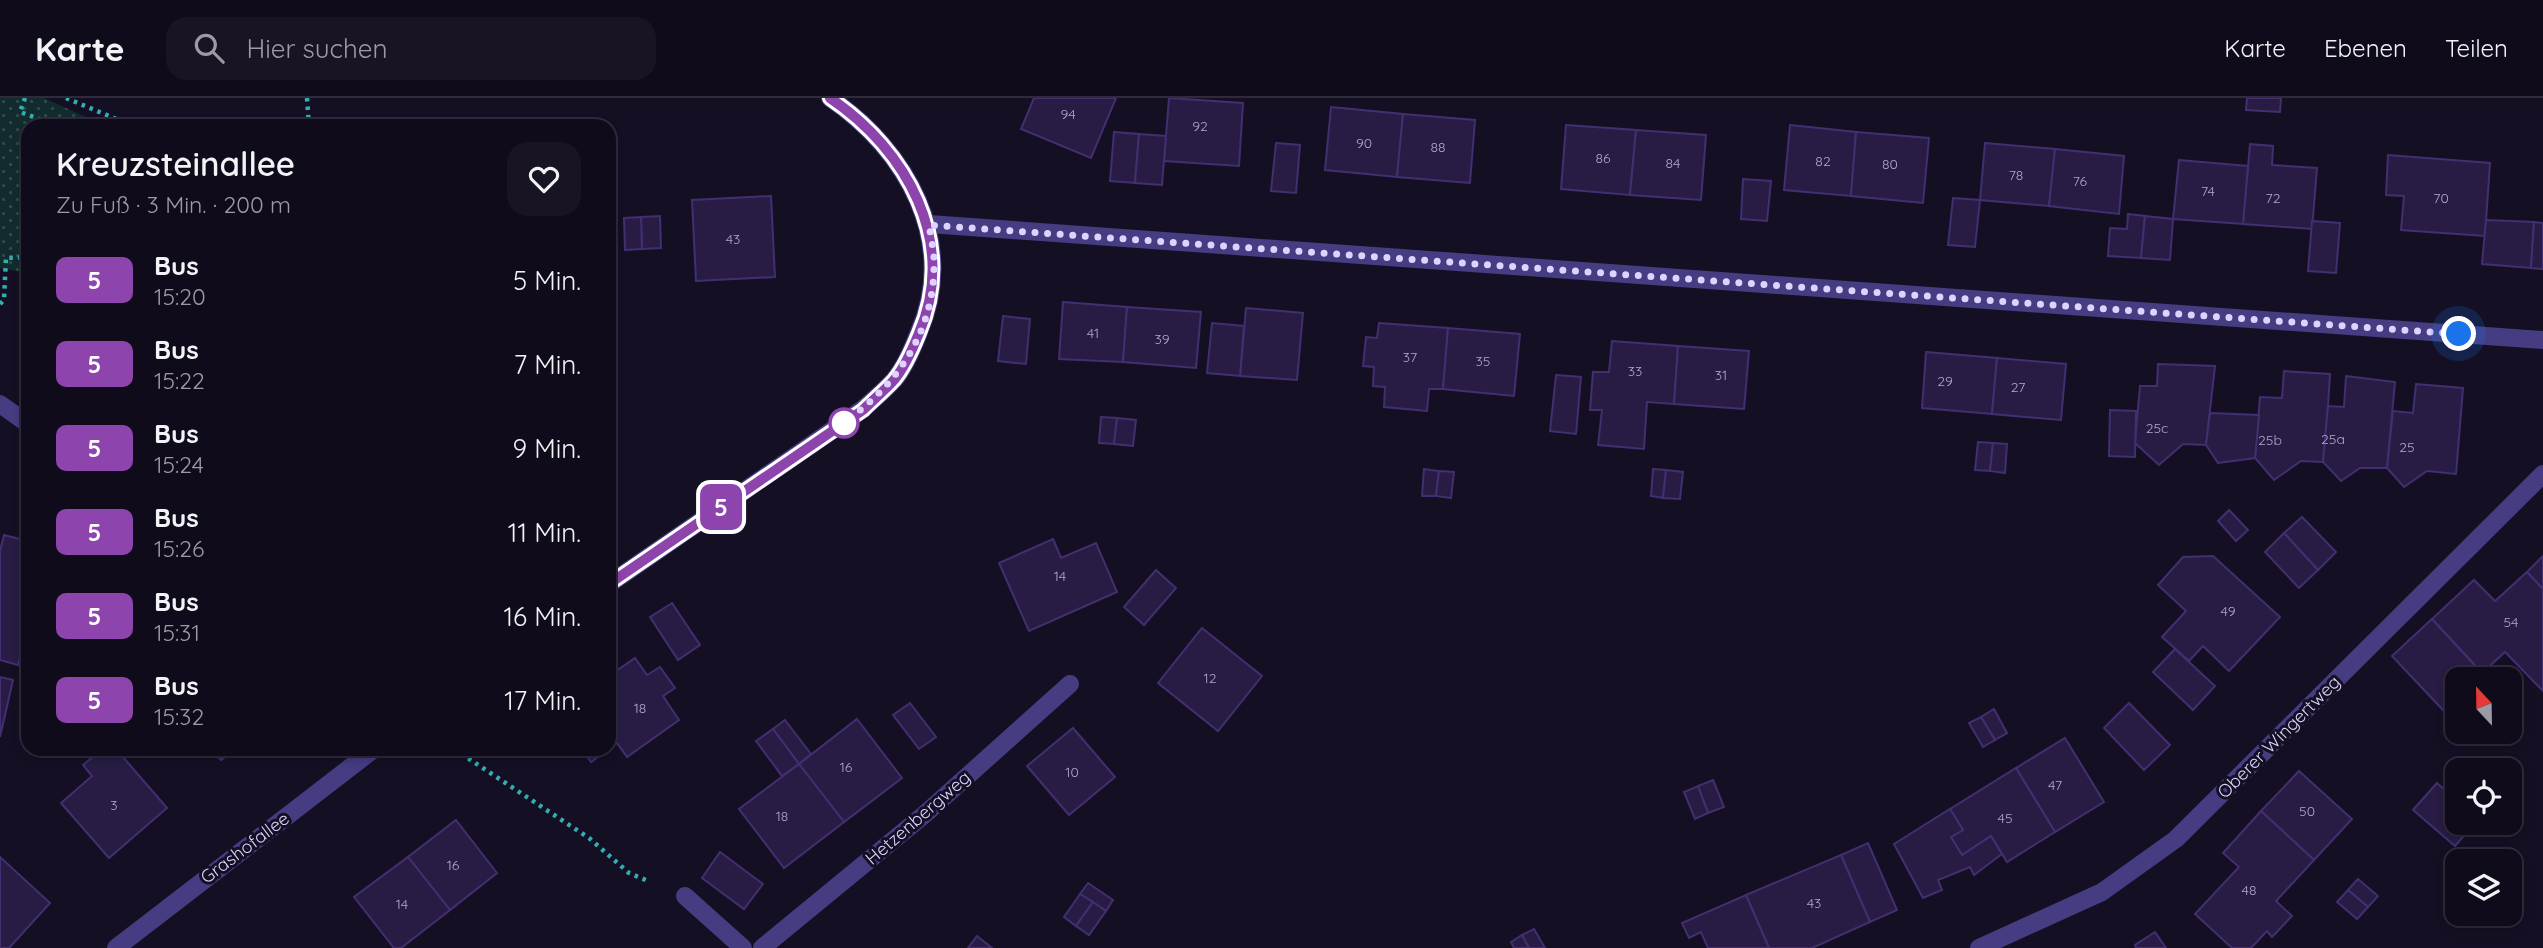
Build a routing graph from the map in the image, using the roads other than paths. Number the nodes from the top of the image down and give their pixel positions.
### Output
1 (830, 98) edge
2 (929, 225) junction
3 (2543, 340) edge
4 (0, 404) edge
5 (21, 420) edge
6 (2543, 474) edge
7 (616, 579) edge
8 (1070, 684) dead end
9 (365, 756) edge
10 (685, 896) road end
11 (116, 948) edge
12 (743, 948) edge
13 (762, 948) edge
14 (1979, 948) edge

1 - 2 street
2 - 3 street
2 - 7 street
4 - 5 street
6 - 14 street, Oberer Wingertweg
8 - 13 street, Hetzenbergweg
9 - 11 street, Grashofallee
10 - 12 street

